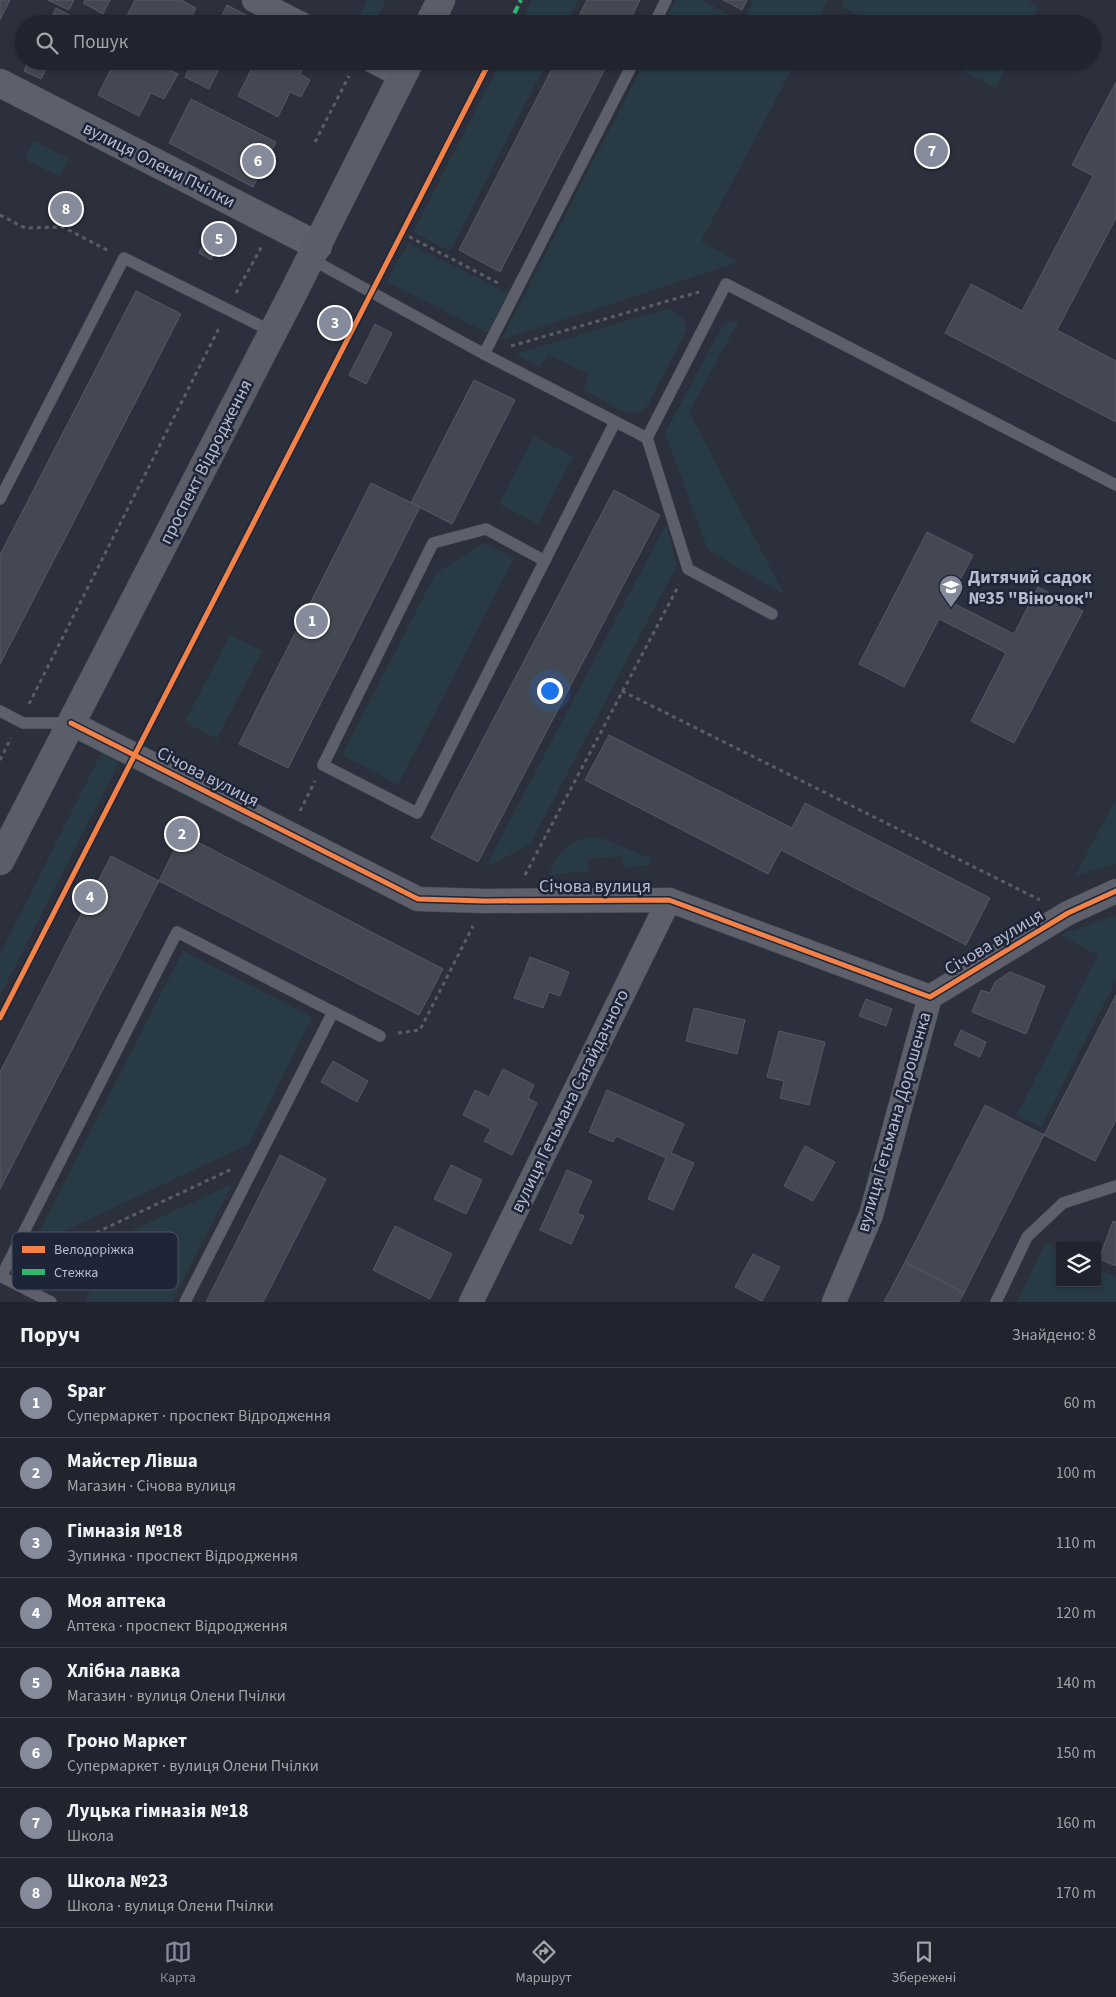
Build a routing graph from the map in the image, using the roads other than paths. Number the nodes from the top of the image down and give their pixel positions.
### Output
1 (254, 0) edge
2 (441, 0) edge
3 (666, 0) edge
4 (283, 15) edge
5 (434, 15) edge
6 (658, 15) edge
7 (406, 70) edge
8 (629, 70) edge
9 (0, 83) edge
10 (314, 253) junction
11 (273, 332) junction
12 (484, 354) junction
13 (615, 422) junction
14 (647, 438) junction
15 (1116, 485) edge
16 (0, 499) edge
17 (545, 561) junction
18 (772, 614) dead end
19 (0, 712) edge
20 (71, 723) junction
21 (0, 861) edge
22 (1116, 891) edge
23 (669, 900) junction
24 (930, 997) junction
25 (333, 1012) junction
26 (380, 1036) road end
27 (1116, 1186) edge
28 (24, 1232) edge
29 (12, 1254) edge
30 (1, 1276) edge
31 (28, 1290) edge
32 (51, 1302) edge
33 (185, 1302) edge
34 (471, 1302) edge
35 (834, 1302) edge
36 (996, 1302) edge

1 - 4 street
2 - 5 main road
3 - 6 lane
7 - 10 main road, проспект Відродження
8 - 12 lane
9 - 10 street, вулиця Олени Пчілки
10 - 11 main road, проспект Відродження
10 - 12 lane
11 - 16 lane
11 - 20 main road, проспект Відродження
12 - 13 lane
13 - 14 lane
13 - 17 lane
14 - 15 lane
14 - 18 lane
17 - 17 lane
19 - 20 lane
20 - 21 main road, проспект Відродження
20 - 23 street, Січова вулиця
22 - 24 street, Січова вулиця
23 - 24 street, Січова вулиця
23 - 34 street, вулиця Гетьмана Сагайдачного
24 - 35 street, вулиця Гетьмана Дорошенка
25 - 26 lane
25 - 28 lane
25 - 33 lane
27 - 36 lane
29 - 30 lane
31 - 32 lane

